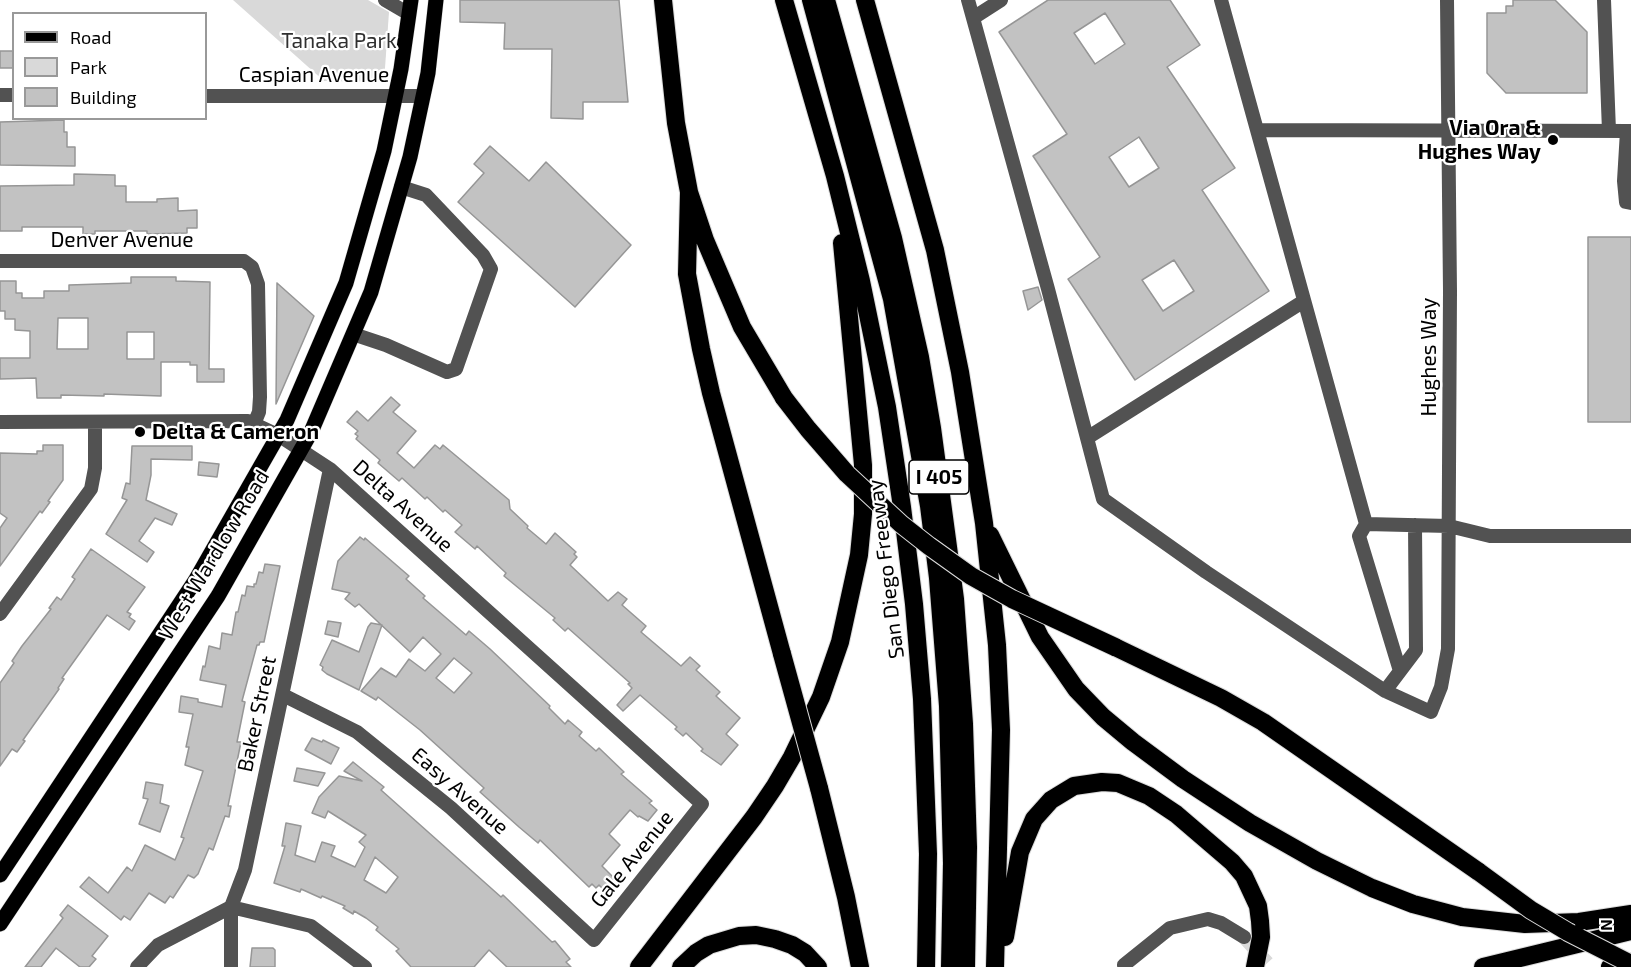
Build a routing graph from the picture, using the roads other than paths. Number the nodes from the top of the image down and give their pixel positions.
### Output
1 (386, 0) edge
2 (436, 0) edge
3 (663, 0) edge
4 (784, 0) edge
5 (801, 0) edge
6 (811, 0) edge
7 (826, 0) edge
8 (865, 0) edge
9 (876, 0) edge
10 (968, 0) edge
11 (1001, 0) edge
12 (1221, 0) edge
13 (1447, 0) edge
14 (1604, 1) edge
15 (410, 7) edge
16 (973, 18) junction
17 (879, 47) junction
18 (207, 96) edge
19 (396, 96) junction
20 (423, 96) junction
21 (1258, 130) junction
22 (1449, 130) junction
23 (1609, 131) junction
24 (1629, 131) edge
25 (835, 176) junction
26 (401, 187) junction
27 (689, 192) junction
28 (1631, 203) edge
29 (0, 261) edge
30 (1304, 301) junction
31 (353, 334) junction
32 (0, 422) edge
33 (95, 422) junction
34 (254, 424) junction
35 (278, 435) junction
36 (1087, 438) junction
37 (302, 449) junction
38 (330, 469) junction
39 (984, 523) junction
40 (1366, 525) junction
41 (1415, 525) junction
42 (1449, 526) junction
43 (1631, 536) edge
44 (0, 614) edge
45 (1400, 671) junction
46 (1385, 691) junction
47 (283, 695) junction
48 (702, 804) joint
49 (0, 875) edge
50 (231, 907) junction
51 (1631, 914) edge
52 (0, 924) edge
53 (1631, 931) edge
54 (1244, 937) tunnel mouth
55 (594, 940) joint
56 (1631, 963) edge
57 (1124, 965) dead end
58 (137, 967) edge
59 (231, 967) edge
60 (365, 967) edge
61 (639, 967) edge
62 (681, 967) edge
63 (818, 967) edge
64 (860, 967) edge
65 (926, 967) edge
66 (941, 967) edge
67 (950, 967) edge
68 (966, 967) edge
69 (996, 967) edge
70 (1001, 967) edge
71 (1255, 967) edge
72 (1483, 967) edge
73 (1610, 967) edge

1 - 15 street
2 - 20 main road, West Wardlow Road
3 - 27 highway
4 - 25 highway, San Diego Freeway / I 405
5 - 66 highway
6 - 67 highway
7 - 68 highway, I 405
8 - 17 highway
9 - 17 highway
10 - 16 street
11 - 16 street
12 - 21 street
13 - 22 street, Hughes Way
14 - 23 street
15 - 19 main road, West Wardlow Road
16 - 36 street
17 - 39 highway
18 - 19 street, Caspian Avenue
19 - 20 street, Caspian Avenue
19 - 35 main road, West Wardlow Road
20 - 26 main road, West Wardlow Road
21 - 22 street
21 - 30 street
22 - 23 street
22 - 42 street, Hughes Way
23 - 24 street
24 - 28 street
25 - 61 highway
25 - 65 highway, San Diego Freeway / I 405
26 - 31 main road, West Wardlow Road
26 - 31 street
27 - 56 highway, bridge
27 - 64 highway, bridge
29 - 34 street, Denver Avenue
30 - 36 street
30 - 40 street
31 - 37 main road, West Wardlow Road
32 - 33 street, Delta Avenue
33 - 34 street, Delta Avenue
33 - 44 street
34 - 35 street, Delta Avenue
35 - 37 street, Delta Avenue
35 - 49 main road, West Wardlow Road
36 - 46 street
37 - 38 street, Delta Avenue
37 - 52 main road, West Wardlow Road
38 - 47 street, Baker Street
38 - 48 street, Delta Avenue
39 - 51 highway
39 - 69 highway
40 - 41 street
40 - 45 street
41 - 42 street
41 - 45 street
42 - 43 street
42 - 46 street, Hughes Way
45 - 46 street
47 - 50 street, Baker Street
47 - 55 street, Easy Avenue
48 - 55 street, Gale Avenue
50 - 58 street
50 - 59 street, Baker Street
50 - 60 street
53 - 72 highway
54 - 57 street
56 - 73 highway
62 - 63 highway
70 - 71 highway

